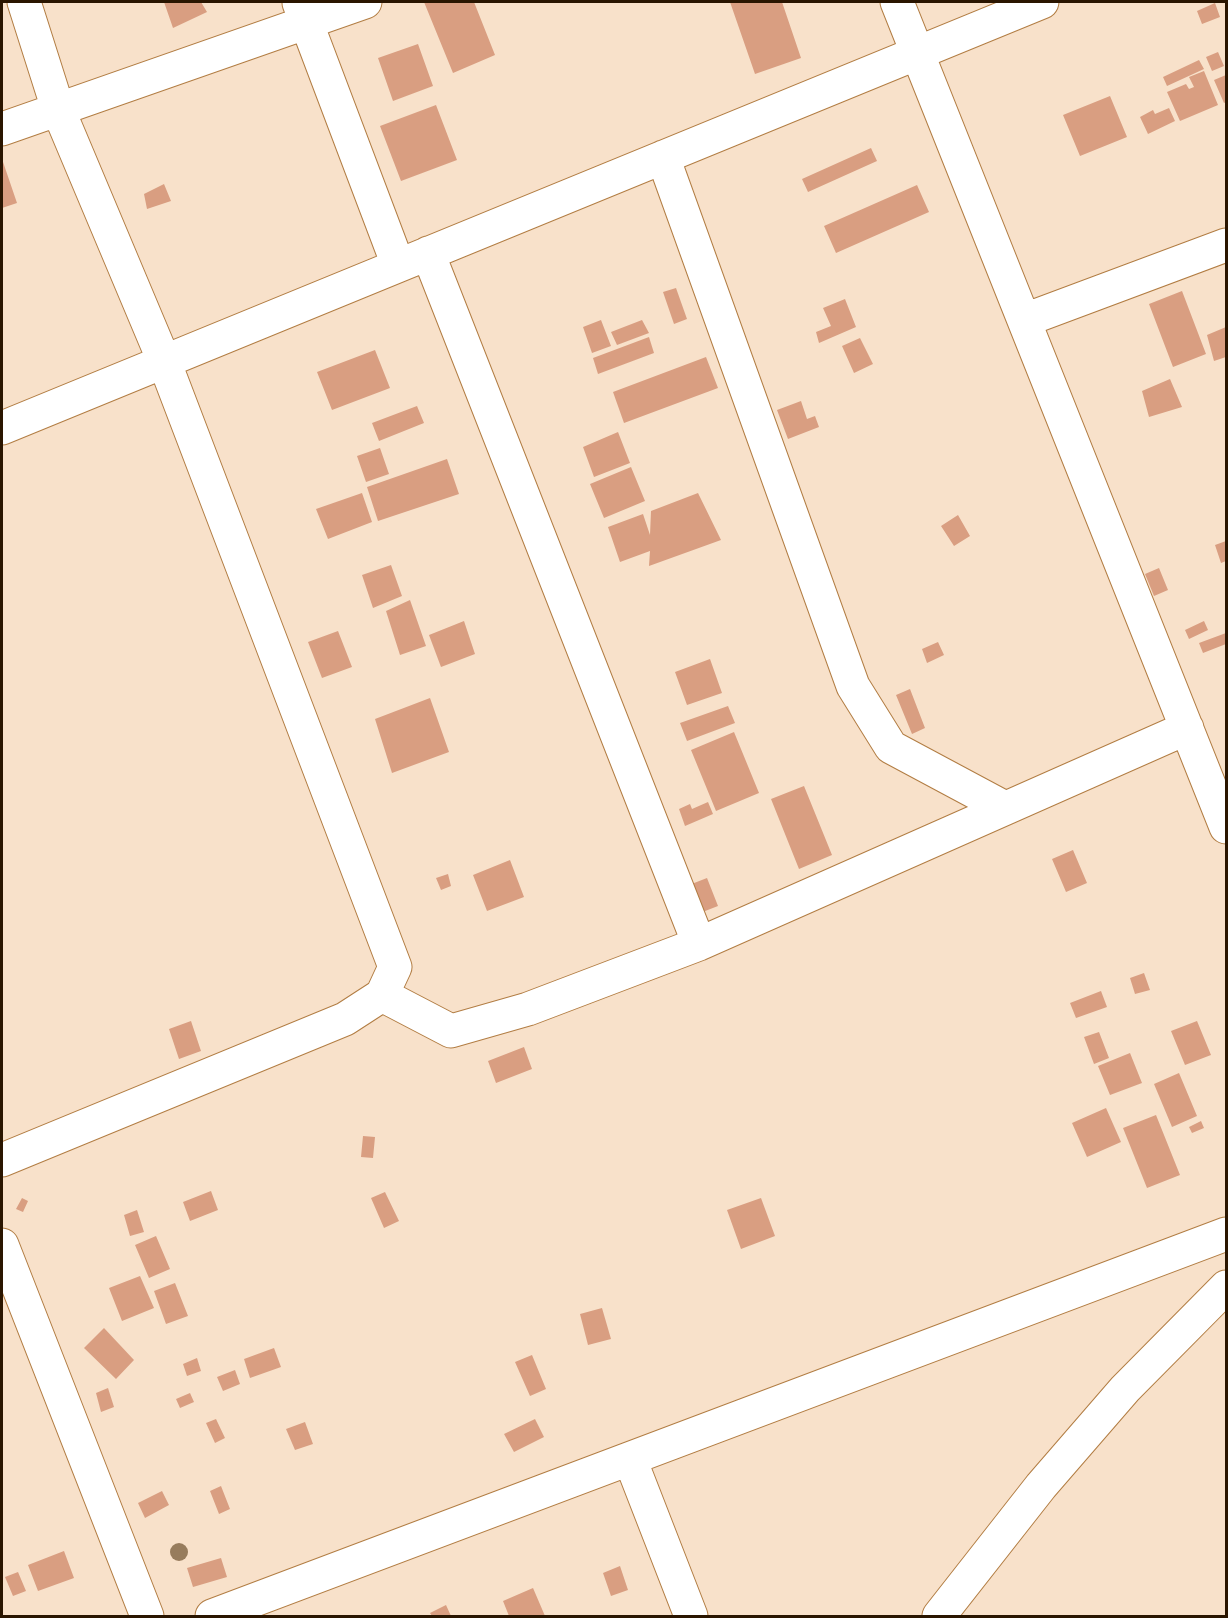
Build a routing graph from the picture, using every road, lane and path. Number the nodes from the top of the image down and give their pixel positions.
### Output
1 (24, 2) edge
2 (365, 2) edge
3 (897, 2) edge
4 (1042, 2) edge
5 (302, 12) edge
6 (918, 52) junction
7 (58, 110) junction
8 (2, 129) edge
9 (663, 157) junction
10 (1227, 245) edge
11 (428, 253) junction
12 (398, 265) junction
13 (1025, 320) junction
14 (164, 361) junction
15 (2, 428) edge
16 (1187, 728) junction
17 (1005, 808) junction
18 (1227, 827) edge
19 (699, 944) junction
20 (382, 995) junction
21 (2, 1160) edge
22 (1227, 1234) edge
23 (2, 1245) edge
24 (1227, 1287) edge
25 (630, 1459) junction
26 (147, 1617) edge
27 (212, 1617) edge
28 (691, 1617) edge
29 (939, 1617) edge

1 - 7 street
2 - 5 street
3 - 6 street
4 - 6 street
5 - 7 street
5 - 12 street
6 - 9 street
6 - 13 street
7 - 8 street
7 - 14 street
9 - 11 street
9 - 17 street
10 - 13 street
11 - 12 street
11 - 19 street
12 - 14 street
13 - 16 street
14 - 15 street
14 - 20 street
16 - 17 street
16 - 18 street
17 - 19 street
19 - 20 street
20 - 21 street
22 - 25 street
23 - 26 street
24 - 29 street
25 - 27 street
25 - 28 street

